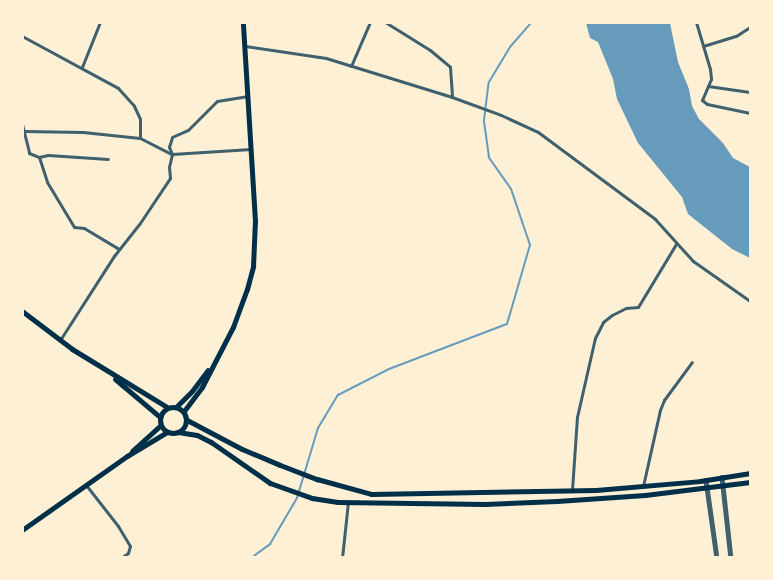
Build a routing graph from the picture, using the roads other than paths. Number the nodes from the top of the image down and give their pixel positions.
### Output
1 (100, 22) edge
2 (243, 22) edge
3 (370, 22) edge
4 (385, 22) edge
5 (696, 22) edge
6 (750, 27) edge
7 (22, 36) edge
8 (244, 46) junction
9 (704, 46) junction
10 (351, 66) junction
11 (82, 67) junction
12 (708, 86) junction
13 (750, 92) edge
14 (248, 96) junction
15 (452, 98) junction
16 (750, 114) edge
17 (22, 124) edge
18 (24, 131) junction
19 (140, 138) junction
20 (251, 149) junction
21 (172, 154) junction
22 (39, 158) junction
23 (108, 159) dead end
24 (676, 244) junction
25 (119, 248) junction
26 (750, 301) edge
27 (22, 311) edge
28 (59, 340) junction
29 (692, 362) dead end
30 (213, 363) junction
31 (109, 374) junction
32 (177, 406) junction
33 (167, 407) junction
34 (184, 411) junction
35 (160, 417) junction
36 (187, 420) junction
37 (161, 425) junction
38 (167, 432) junction
39 (178, 432) junction
40 (127, 456) junction
41 (750, 473) edge
42 (722, 477) junction
43 (706, 480) junction
44 (750, 482) edge
45 (86, 485) junction
46 (723, 485) junction
47 (643, 487) junction
48 (707, 488) junction
49 (572, 491) junction
50 (348, 502) junction
51 (22, 530) edge
52 (121, 558) edge
53 (342, 558) edge
54 (717, 558) edge
55 (731, 558) edge

1 - 11 street
2 - 8 main road
3 - 10 street
4 - 15 street
5 - 9 street
6 - 9 street
7 - 11 street
8 - 10 street
8 - 14 main road
9 - 12 street
10 - 15 street
11 - 19 street
12 - 13 street
12 - 16 street
14 - 20 main road
14 - 21 street
15 - 24 street
17 - 18 street
18 - 19 street
18 - 22 street
19 - 21 street
20 - 21 street
20 - 30 main road
21 - 25 street
22 - 23 street
22 - 25 street
24 - 26 street
24 - 49 street
25 - 28 street
27 - 28 main road
28 - 31 main road
29 - 47 street
30 - 32 main road
30 - 34 main road
31 - 33 main road
31 - 35 main road
32 - 33 main road
32 - 34 main road
33 - 35 main road
34 - 36 main road
35 - 37 main road
36 - 39 main road
36 - 49 main road
37 - 38 main road
37 - 40 main road
38 - 39 main road
38 - 40 main road
39 - 50 main road
40 - 45 main road
41 - 42 main road
42 - 43 main road
42 - 46 street
43 - 47 main road
43 - 48 street
44 - 46 main road
45 - 51 main road
45 - 52 street
46 - 48 main road
46 - 55 street
47 - 49 main road
48 - 50 main road
48 - 54 street
50 - 53 street

